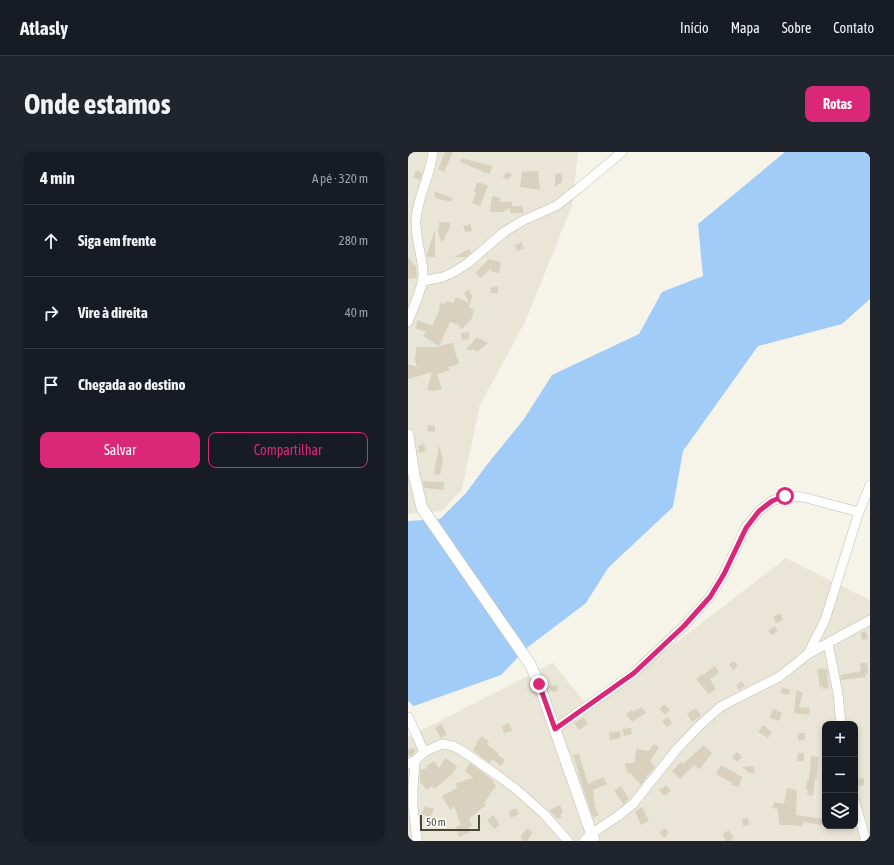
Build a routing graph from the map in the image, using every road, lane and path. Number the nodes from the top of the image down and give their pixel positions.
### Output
1 (433, 152) edge
2 (622, 152) edge
3 (423, 281) junction
4 (408, 322) edge
5 (408, 435) edge
6 (411, 477) edge
7 (870, 486) edge
8 (860, 512) junction
9 (870, 620) edge
10 (828, 643) junction
11 (808, 654) junction
12 (408, 717) edge
13 (841, 721) edge
14 (555, 729) junction
15 (424, 752) junction
16 (412, 762) edge
17 (858, 813) edge
18 (590, 839) edge
19 (417, 841) edge
20 (568, 841) edge
21 (866, 841) edge

1 - 3 street
2 - 3 street
3 - 4 street
5 - 6 street
6 - 14 street
7 - 8 street
8 - 11 street
8 - 14 street
9 - 10 street
10 - 11 street
10 - 13 street
11 - 18 street
12 - 15 street
14 - 18 street
15 - 16 street
15 - 20 street
16 - 19 street
17 - 21 street

